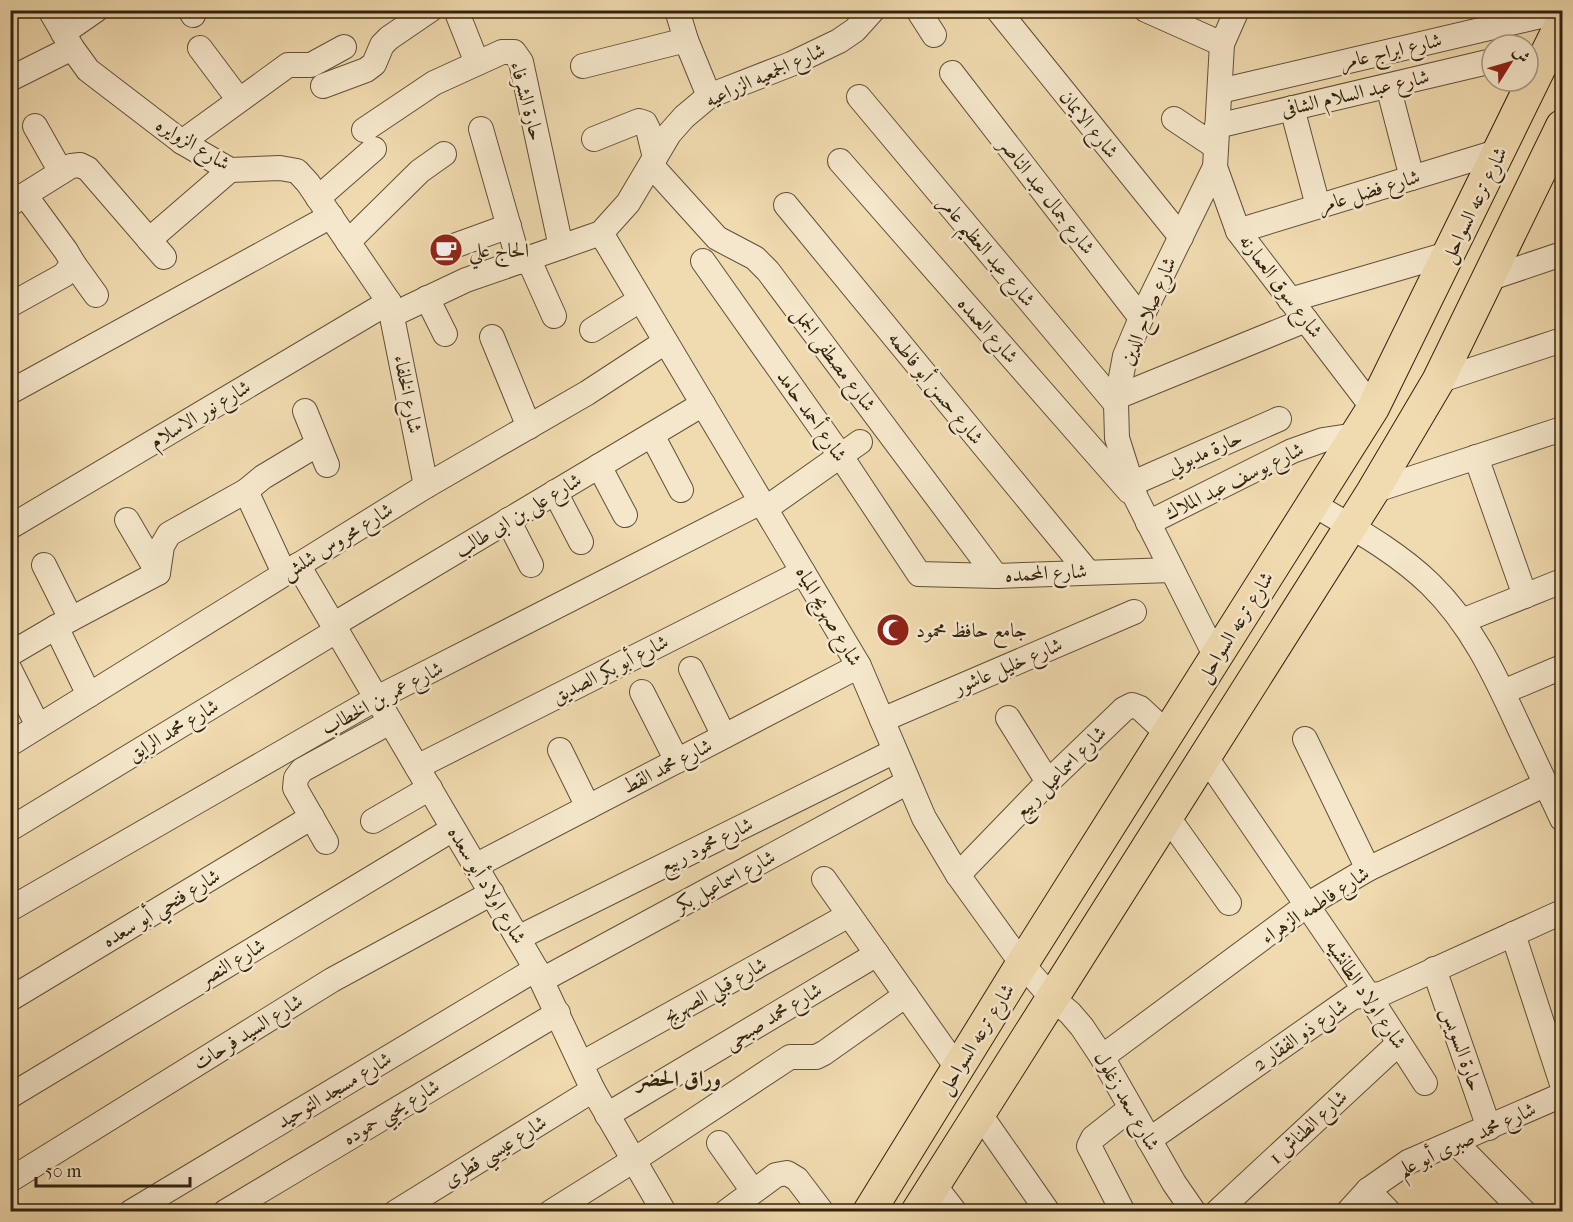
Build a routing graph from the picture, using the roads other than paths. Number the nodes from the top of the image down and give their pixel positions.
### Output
1 (50, 10) edge
2 (96, 10) edge
3 (430, 10) edge
4 (456, 10) edge
5 (677, 10) edge
6 (873, 10) edge
7 (918, 10) edge
8 (998, 10) edge
9 (1146, 10) edge
10 (1237, 10) edge
11 (1563, 11) edge
12 (934, 35) dead end
13 (67, 40) junction
14 (686, 40) junction
15 (1547, 41) edge
16 (1222, 44) junction
17 (344, 47) dead end
18 (200, 48) dead end
19 (477, 63) junction
20 (1480, 65) edge
21 (583, 66) dead end
22 (952, 74) dead end
23 (10, 79) edge
24 (323, 86) dead end
25 (1388, 86) junction
26 (1220, 91) junction
27 (710, 96) junction
28 (858, 98) dead end
29 (239, 100) junction
30 (1292, 108) junction
31 (1174, 119) dead end
32 (34, 126) dead end
33 (1563, 126) edge
34 (481, 129) dead end
35 (594, 139) dead end
36 (182, 142) junction
37 (1216, 146) junction
38 (1500, 151) junction
39 (444, 154) dead end
40 (653, 161) junction
41 (840, 161) dead end
42 (1551, 169) edge
43 (230, 170) junction
44 (62, 172) junction
45 (1412, 178) junction
46 (18, 199) edge
47 (786, 205) dead end
48 (1318, 206) junction
49 (325, 207) junction
50 (509, 226) junction
51 (1238, 231) junction
52 (601, 233) junction
53 (1181, 237) junction
54 (348, 242) junction
55 (451, 247) dead end
56 (561, 247) junction
57 (1451, 253) junction
58 (1563, 254) edge
59 (524, 260) junction
60 (703, 261) dead end
61 (72, 264) junction
62 (1488, 279) junction
63 (96, 295) dead end
64 (428, 298) junction
65 (640, 300) junction
66 (1290, 300) junction
67 (10, 305) edge
68 (390, 309) junction
69 (554, 316) dead end
70 (1141, 318) junction
71 (1306, 320) junction
72 (592, 330) dead end
73 (445, 334) dead end
74 (492, 337) dead end
75 (1563, 339) edge
76 (665, 342) junction
77 (1438, 381) junction
78 (10, 392) edge
79 (1117, 400) junction
80 (703, 404) junction
81 (1373, 408) junction
82 (305, 411) dead end
83 (1279, 419) dead end
84 (529, 427) junction
85 (1562, 430) edge
86 (652, 435) junction
87 (1356, 435) junction
88 (850, 448) junction
89 (1476, 457) junction
90 (599, 466) junction
91 (426, 486) junction
92 (681, 490) dead end
93 (1133, 491) junction
94 (1373, 491) junction
95 (246, 492) junction
96 (555, 492) junction
97 (1313, 504) junction
98 (763, 506) junction
99 (625, 515) dead end
100 (127, 520) dead end
101 (508, 520) junction
102 (1148, 523) junction
103 (1350, 526) junction
104 (10, 527) edge
105 (581, 542) dead end
106 (44, 565) dead end
107 (531, 565) dead end
108 (291, 569) junction
109 (1172, 570) junction
110 (1087, 571) junction
111 (803, 572) junction
112 (158, 573) junction
113 (919, 574) joint
114 (996, 576) junction
115 (1563, 581) edge
116 (1525, 596) junction
117 (1134, 612) dead end
118 (1462, 621) junction
119 (63, 623) junction
120 (335, 628) junction
121 (10, 654) edge
122 (1216, 657) junction
123 (859, 666) junction
124 (1563, 667) edge
125 (691, 669) dead end
126 (10, 670) edge
127 (642, 692) dead end
128 (1503, 692) junction
129 (89, 695) junction
130 (377, 698) junction
131 (1008, 718) dead end
132 (882, 720) junction
133 (390, 722) junction
134 (38, 726) junction
135 (1168, 734) junction
136 (724, 736) junction
137 (1305, 739) dead end
138 (10, 744) edge
139 (560, 750) dead end
140 (895, 751) junction
141 (1205, 756) junction
142 (677, 761) junction
143 (417, 767) junction
144 (908, 782) junction
145 (1048, 782) junction
146 (1546, 784) junction
147 (430, 788) junction
148 (588, 807) junction
149 (1167, 816) junction
150 (312, 818) junction
151 (1563, 819) edge
152 (373, 821) dead end
153 (10, 829) edge
154 (453, 829) junction
155 (326, 842) dead end
156 (475, 866) junction
157 (1368, 869) junction
158 (958, 875) junction
159 (824, 879) dead end
160 (492, 893) junction
161 (1229, 903) dead end
162 (1307, 905) junction
163 (10, 909) edge
164 (1563, 912) edge
165 (849, 915) junction
166 (1513, 934) junction
167 (518, 939) junction
168 (877, 954) junction
169 (1022, 964) junction
170 (1434, 969) junction
171 (539, 975) junction
172 (906, 995) junction
173 (1369, 996) junction
174 (1052, 998) junction
175 (10, 999) edge
176 (558, 1013) junction
177 (1399, 1043) junction
178 (1102, 1057) junction
179 (581, 1064) junction
180 (958, 1069) junction
181 (1425, 1083) dead end
182 (1563, 1084) edge
183 (593, 1090) junction
184 (1563, 1095) edge
185 (10, 1096) edge
186 (1131, 1108) junction
187 (979, 1113) junction
188 (607, 1115) junction
189 (1489, 1128) junction
190 (1149, 1140) junction
191 (1455, 1142) junction
192 (719, 1143) dead end
193 (634, 1160) junction
194 (10, 1180) edge
195 (934, 1185) junction
196 (1368, 1190) junction
197 (753, 1191) junction
198 (131, 1212) edge
199 (225, 1212) edge
200 (396, 1212) edge
201 (551, 1212) edge
202 (664, 1212) edge
203 (726, 1212) edge
204 (822, 1212) edge
205 (869, 1212) edge
206 (917, 1212) edge
207 (955, 1212) edge
208 (1048, 1212) edge
209 (1123, 1212) edge
210 (1194, 1212) edge
211 (1217, 1212) edge
212 (1348, 1212) edge
213 (1389, 1212) edge
214 (1524, 1212) edge

1 - 13 street, شارع الزوايره
2 - 13 street
3 - 24 street
4 - 19 street
5 - 14 street
6 - 27 street, شارع الجمعيه الزراعيه
7 - 12 street
8 - 53 street, شارع الايمان
9 - 16 street
10 - 16 street, شارع سوق العمارنه
11 - 26 street, شارع ابراج عامر
13 - 23 street
13 - 36 street, شارع الزوايره
14 - 21 street
14 - 27 street
15 - 38 main road, شارع ترعه السواحل
16 - 26 street, شارع سوق العمارنه
17 - 29 street
18 - 29 street
19 - 49 street, حارة الشرفاء
19 - 56 street, حارة الشرفاء
20 - 25 street, شارع عبد السلام الشافى
22 - 70 street, شارع جمال عبد الناصر
25 - 30 street, شارع عبد السلام الشافى
25 - 45 street
26 - 37 street, شارع سوق العمارنه
27 - 40 street, شارع الجمعيه الزراعيه
28 - 79 street, شارع عبد العظيم عامر
29 - 36 street
30 - 37 street, شارع عبد السلام الشافى
30 - 48 street
31 - 37 street
32 - 44 street
33 - 42 main road
34 - 50 street
35 - 40 street, شارع مصطفى الجمل
36 - 43 street, شارع الزوايره
37 - 51 street, شارع سوق العمارنه
37 - 53 street, شارع صلاح الدين
38 - 45 street, شارع فضل عامر
38 - 57 main road, شارع ترعه السواحل
39 - 54 street
40 - 52 street, شارع الجمعيه الزراعيه
40 - 114 street, شارع مصطفى الجمل
41 - 93 street, شارع العمده
42 - 62 main road
43 - 44 street
43 - 49 street, شارع الزوايره
44 - 46 street
45 - 48 street, شارع فضل عامر
46 - 61 street
47 - 110 street, شارع حسن أبو فاطمه
48 - 51 street, شارع فضل عامر
49 - 54 street, شارع الزوايره
49 - 78 street
50 - 55 street
50 - 59 street
51 - 66 street, شارع سوق العمارنه
52 - 56 street, شارع نور الاسلام
52 - 65 street, شارع صهريج المياه
53 - 70 street, شارع صلاح الدين
54 - 68 street, شارع الزوايره
56 - 59 street, شارع نور الاسلام
57 - 66 street
57 - 81 main road, شارع ترعه السواحل
58 - 62 street
59 - 64 street, شارع نور الاسلام
59 - 69 street
60 - 88 street, شارع أحمد حامد
61 - 63 street
61 - 67 street
62 - 77 main road
64 - 68 street, شارع نور الاسلام
64 - 73 street
65 - 72 street
65 - 76 street, شارع صهريج المياه
66 - 71 street, شارع سوق العمارنه
68 - 91 street, شارع الخلفاء
68 - 104 street, شارع نور الاسلام
70 - 79 street, شارع صلاح الدين
71 - 79 street
71 - 81 street, شارع سوق العمارنه
74 - 84 street
75 - 77 street
76 - 80 street, شارع صهريج المياه
76 - 84 street, شارع محروس شلش
77 - 94 main road
79 - 93 street, شارع صلاح الدين
80 - 86 street, شارع على بن ابى طالب
80 - 98 street, شارع صهريج المياه
81 - 87 main road, شارع ترعه السواحل
82 - 95 street
83 - 93 street, حارة مدبولي
84 - 91 street, شارع محروس شلش
85 - 89 street
86 - 90 street, شارع على بن ابى طالب
86 - 92 street
87 - 97 main road, شارع ترعه السواحل
87 - 102 street, شارع يوسف عبد الملاك
88 - 98 street, شارع عمر بن الخطاب
88 - 113 street, شارع أحمد حامد
89 - 94 street
89 - 116 street
90 - 96 street, شارع على بن ابى طالب
90 - 99 street
91 - 108 street, شارع محروس شلش
93 - 102 street, شارع صلاح الدين
94 - 103 main road
95 - 108 street, شارع اولاد أبو سعده
95 - 112 street
96 - 101 street, شارع على بن ابى طالب
96 - 105 street
97 - 103 street
97 - 122 main road, شارع ترعه السواحل
98 - 111 street, شارع صهريج المياه
98 - 130 street, شارع عمر بن الخطاب
100 - 112 street
101 - 107 street
101 - 120 street, شارع على بن ابى طالب
102 - 109 street, شارع صلاح الدين
103 - 118 street
103 - 141 main road
106 - 119 street
108 - 120 street, شارع اولاد أبو سعده
108 - 129 street, شارع محروس شلش
109 - 110 street, شارع المحمده
109 - 122 street, شارع صلاح الدين
110 - 114 street, شارع المحمده
111 - 123 street, شارع صهريج المياه
111 - 143 street, شارع أبو بكر الصديق
112 - 119 street
113 - 114 street, شارع المحمده
115 - 116 street
116 - 118 street
117 - 132 street, شارع خليل عاشور
118 - 128 street
119 - 121 street
119 - 129 street
120 - 130 street, شارع اولاد أبو سعده
120 - 153 street, شارع محمد الرايق
122 - 135 main road, شارع ترعه السواحل
123 - 132 street, شارع صهريج المياه
123 - 136 street, شارع محمد القط
124 - 128 street
125 - 136 street
126 - 134 street
127 - 142 street
128 - 146 street
129 - 134 street, شارع محروس شلش
130 - 133 street, شارع اولاد أبو سعده
130 - 163 street, شارع عمر بن الخطاب
131 - 145 street
132 - 140 street, شارع صهريج المياه
133 - 143 street, شارع اولاد أبو سعده
133 - 150 street
134 - 138 street, شارع محروس شلش
135 - 145 street, شارع اسماعيل ربيع
135 - 169 main road, شارع ترعه السواحل
136 - 142 street, شارع محمد القط
137 - 157 street
139 - 148 street
140 - 144 street, شارع صهريج المياه
140 - 167 street, شارع محمود ربيع
141 - 149 main road
141 - 162 street, شارع اولاد الطانشيه
142 - 148 street, شارع محمد القط
143 - 147 street, شارع اولاد أبو سعده
144 - 158 street, شارع صهريج المياه
144 - 171 street, شارع اسماعيل بكر
145 - 158 street, شارع اسماعيل ربيع
146 - 151 street
146 - 157 street, شارع فاطمه الزهراء
147 - 152 street
147 - 154 street, شارع اولاد أبو سعده
148 - 156 street, شارع محمد القط
149 - 161 street
149 - 174 main road
150 - 155 street
150 - 175 street, شارع فتحي أبو سعده
154 - 156 street, شارع اولاد أبو سعده
154 - 185 street, شارع النصر
156 - 160 street, شارع اولاد أبو سعده
157 - 162 street, شارع فاطمه الزهراء
158 - 169 street, شارع صهريج المياه
159 - 165 street
160 - 167 street, شارع اولاد أبو سعده
160 - 194 street, شارع السيد فرحات
162 - 173 street, شارع اولاد الطانشيه
162 - 178 street, شارع فاطمه الزهراء
164 - 166 street, شارع ذو الفقار 2
165 - 168 street
165 - 179 street, شارع قبلي الصهريج
166 - 170 street, شارع ذو الفقار 2
166 - 182 street
167 - 171 street, شارع اولاد أبو سعده
168 - 172 street
168 - 188 street, شارع محمد صبحى
169 - 174 street, شارع صهريج المياه
169 - 180 main road, شارع ترعه السواحل
170 - 173 street, شارع ذو الفقار 2
170 - 189 street, حارة السويس
171 - 176 street, شارع اولاد أبو سعده
171 - 198 street, شارع مسجد التوحيد
172 - 180 street
172 - 193 street
173 - 177 street, شارع اولاد الطانشيه
173 - 190 street, شارع ذو الفقار 2
174 - 178 street, شارع سعد زغلول
174 - 187 main road
176 - 179 street, شارع اولاد أبو سعده
176 - 199 street, شارع يحيي حموده
177 - 181 street, شارع اولاد الطانشيه
177 - 211 street, شارع الطناش 1
178 - 186 street, شارع سعد زغلول
179 - 183 street, شارع اولاد أبو سعده
180 - 205 main road, شارع ترعه السواحل
183 - 188 street, شارع اولاد أبو سعده
183 - 200 street, شارع عيسي قطرى
184 - 189 street, شارع محمد صبرى أبو علم
186 - 190 street, شارع سعد زغلول
186 - 209 street
187 - 195 main road
187 - 208 street
188 - 193 street, شارع اولاد أبو سعده
189 - 191 street, شارع محمد صبرى أبو علم
190 - 210 street, شارع سعد زغلول
191 - 196 street, شارع محمد صبرى أبو علم
191 - 214 street
192 - 197 street
193 - 201 street
193 - 202 street, شارع اولاد أبو سعده
195 - 206 main road
195 - 207 street
196 - 212 street, شارع محمد صبرى أبو علم
196 - 213 street
197 - 203 street
197 - 204 street

